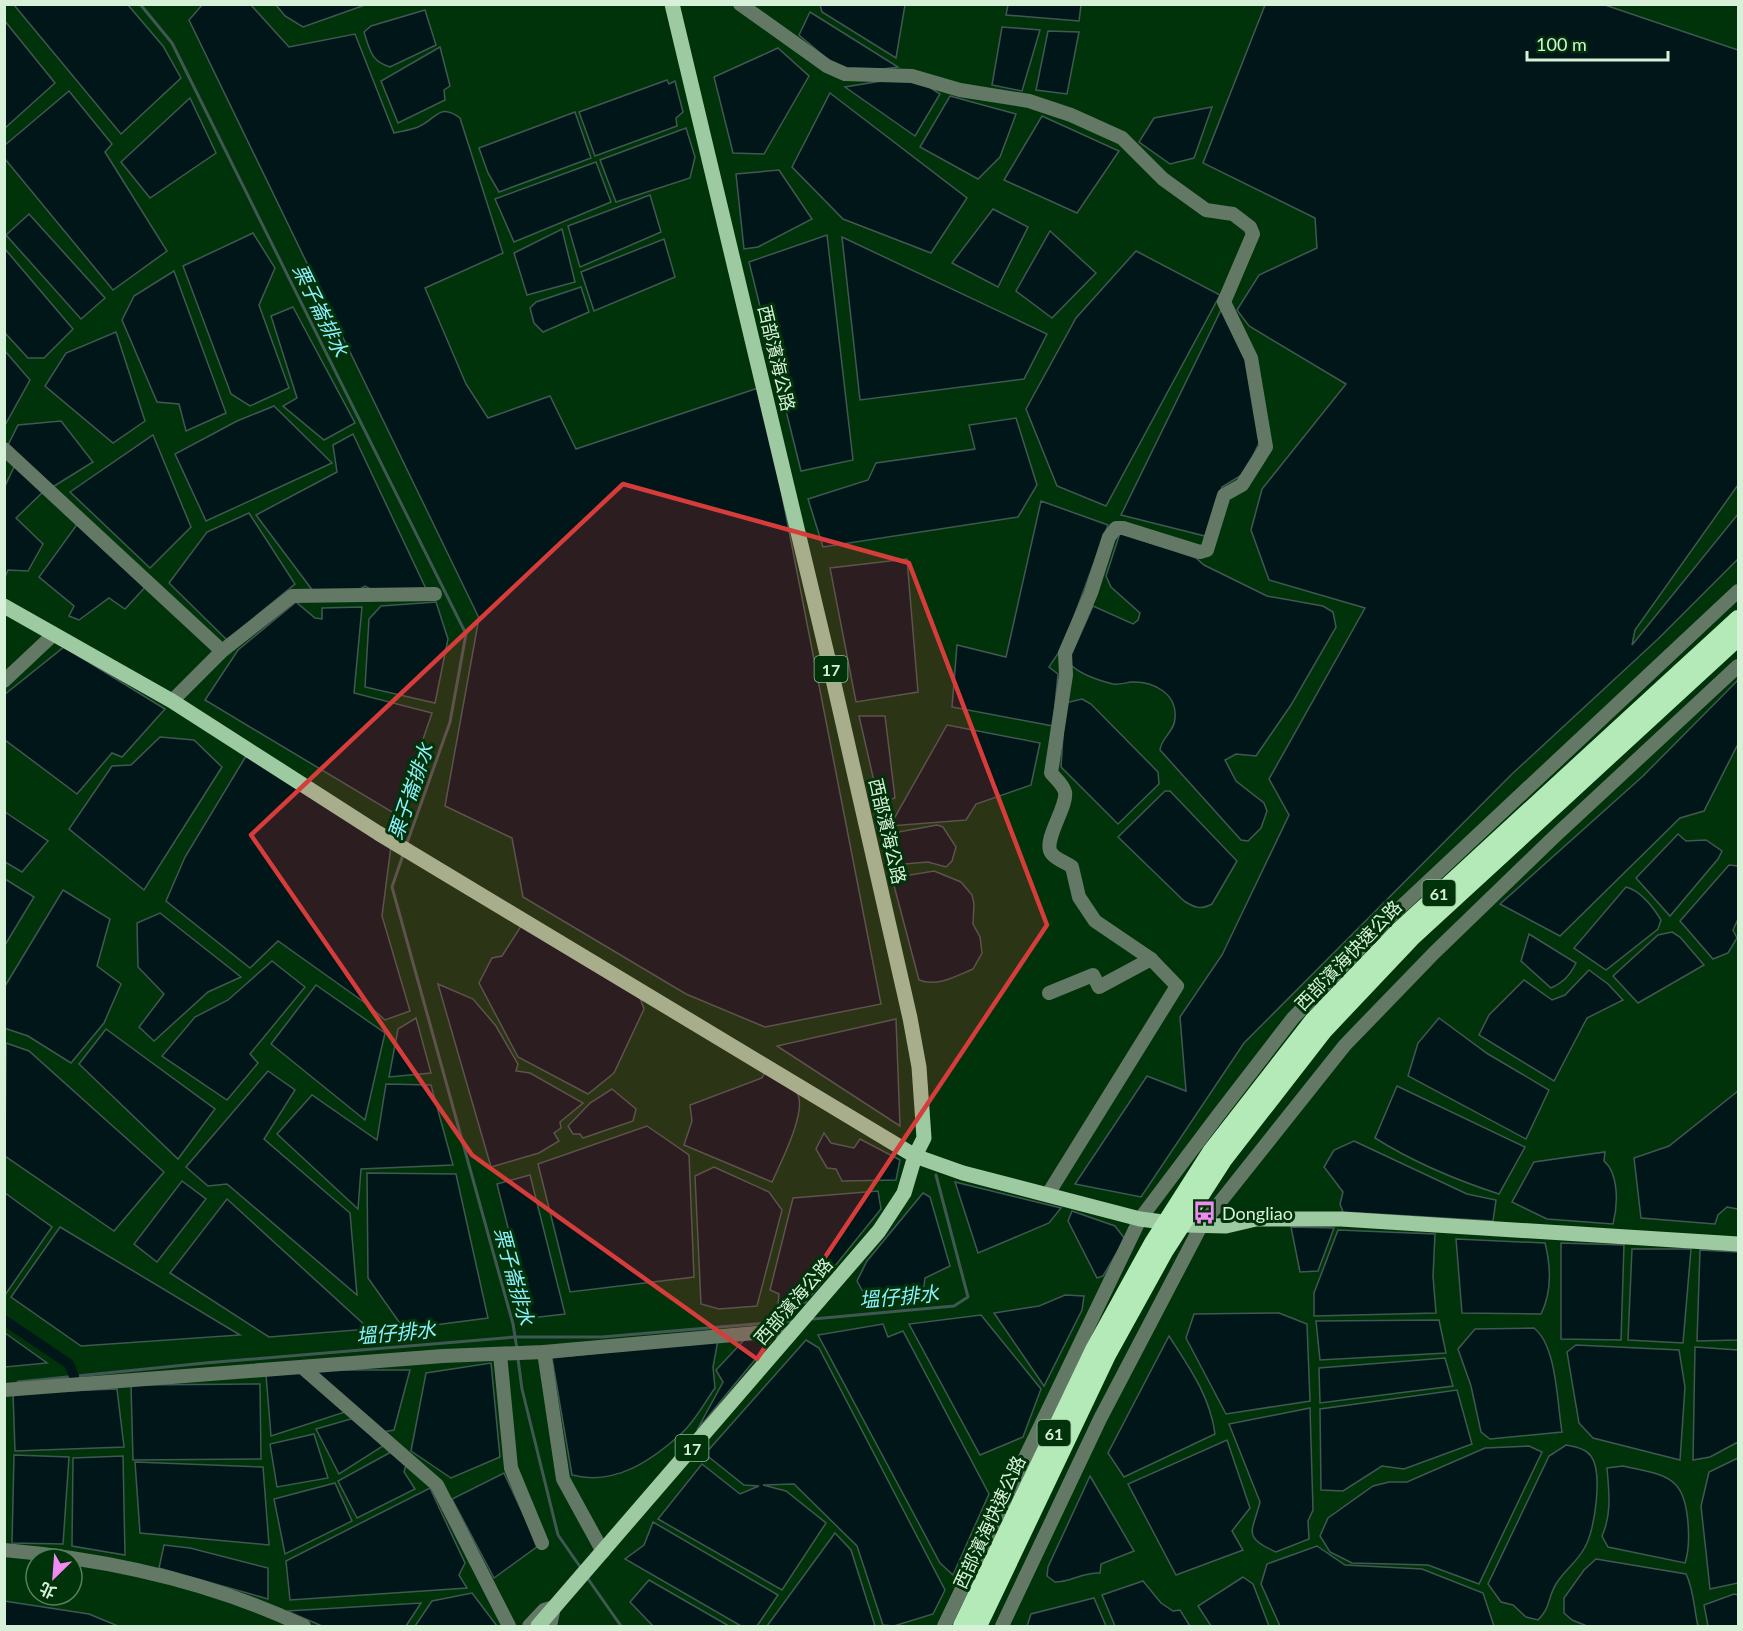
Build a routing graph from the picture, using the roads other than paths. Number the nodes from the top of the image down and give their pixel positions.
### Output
1 (672, 4) edge
2 (740, 4) edge
3 (4, 449) edge
4 (1738, 591) edge
5 (435, 594) dead end
6 (4, 606) edge
7 (1738, 618) edge
8 (54, 634) junction
9 (1738, 637) edge
10 (222, 651) junction
11 (1738, 666) edge
12 (4, 681) edge
13 (172, 701) junction
14 (1151, 959) junction
15 (1049, 993) dead end
16 (915, 1156) junction
17 (1048, 1194) junction
18 (1184, 1206) junction
19 (1140, 1219) junction
20 (1201, 1226) junction
21 (1738, 1244) edge
22 (1159, 1246) junction
23 (790, 1335) junction
24 (544, 1352) junction
25 (512, 1353) junction
26 (303, 1368) junction
27 (4, 1390) edge
28 (542, 1543) dead end
29 (4, 1550) edge
30 (603, 1552) junction
31 (558, 1603) junction
32 (304, 1626) edge
33 (509, 1626) edge
34 (529, 1626) edge
35 (538, 1626) edge
36 (550, 1626) edge
37 (944, 1626) edge
38 (962, 1626) edge
39 (978, 1626) edge
40 (1002, 1626) edge

1 - 16 main road, 西部濱海公路 / 17
2 - 14 street
3 - 10 street
4 - 19 street
5 - 10 street
6 - 8 main road
7 - 18 highway, 西部濱海快速公路 / 61
8 - 12 street
8 - 13 main road
9 - 18 highway, 西部濱海快速公路 / 61
10 - 13 street
11 - 20 street
13 - 16 main road
14 - 15 street
14 - 17 street
16 - 17 main road
16 - 23 main road, 西部濱海公路 / 17
17 - 19 main road
18 - 22 highway, 61
19 - 20 main road
19 - 37 street
20 - 21 main road
20 - 40 street
22 - 38 highway, 西部濱海快速公路 / 61
22 - 39 highway, 西部濱海快速公路 / 61
23 - 24 street
23 - 30 main road, 西部濱海公路 / 17
24 - 25 street
24 - 30 street
25 - 26 street
25 - 28 street
26 - 27 street
26 - 33 street
29 - 32 street
30 - 31 main road, 西部濱海公路 / 17
31 - 34 street
31 - 35 main road, 17
31 - 36 street

